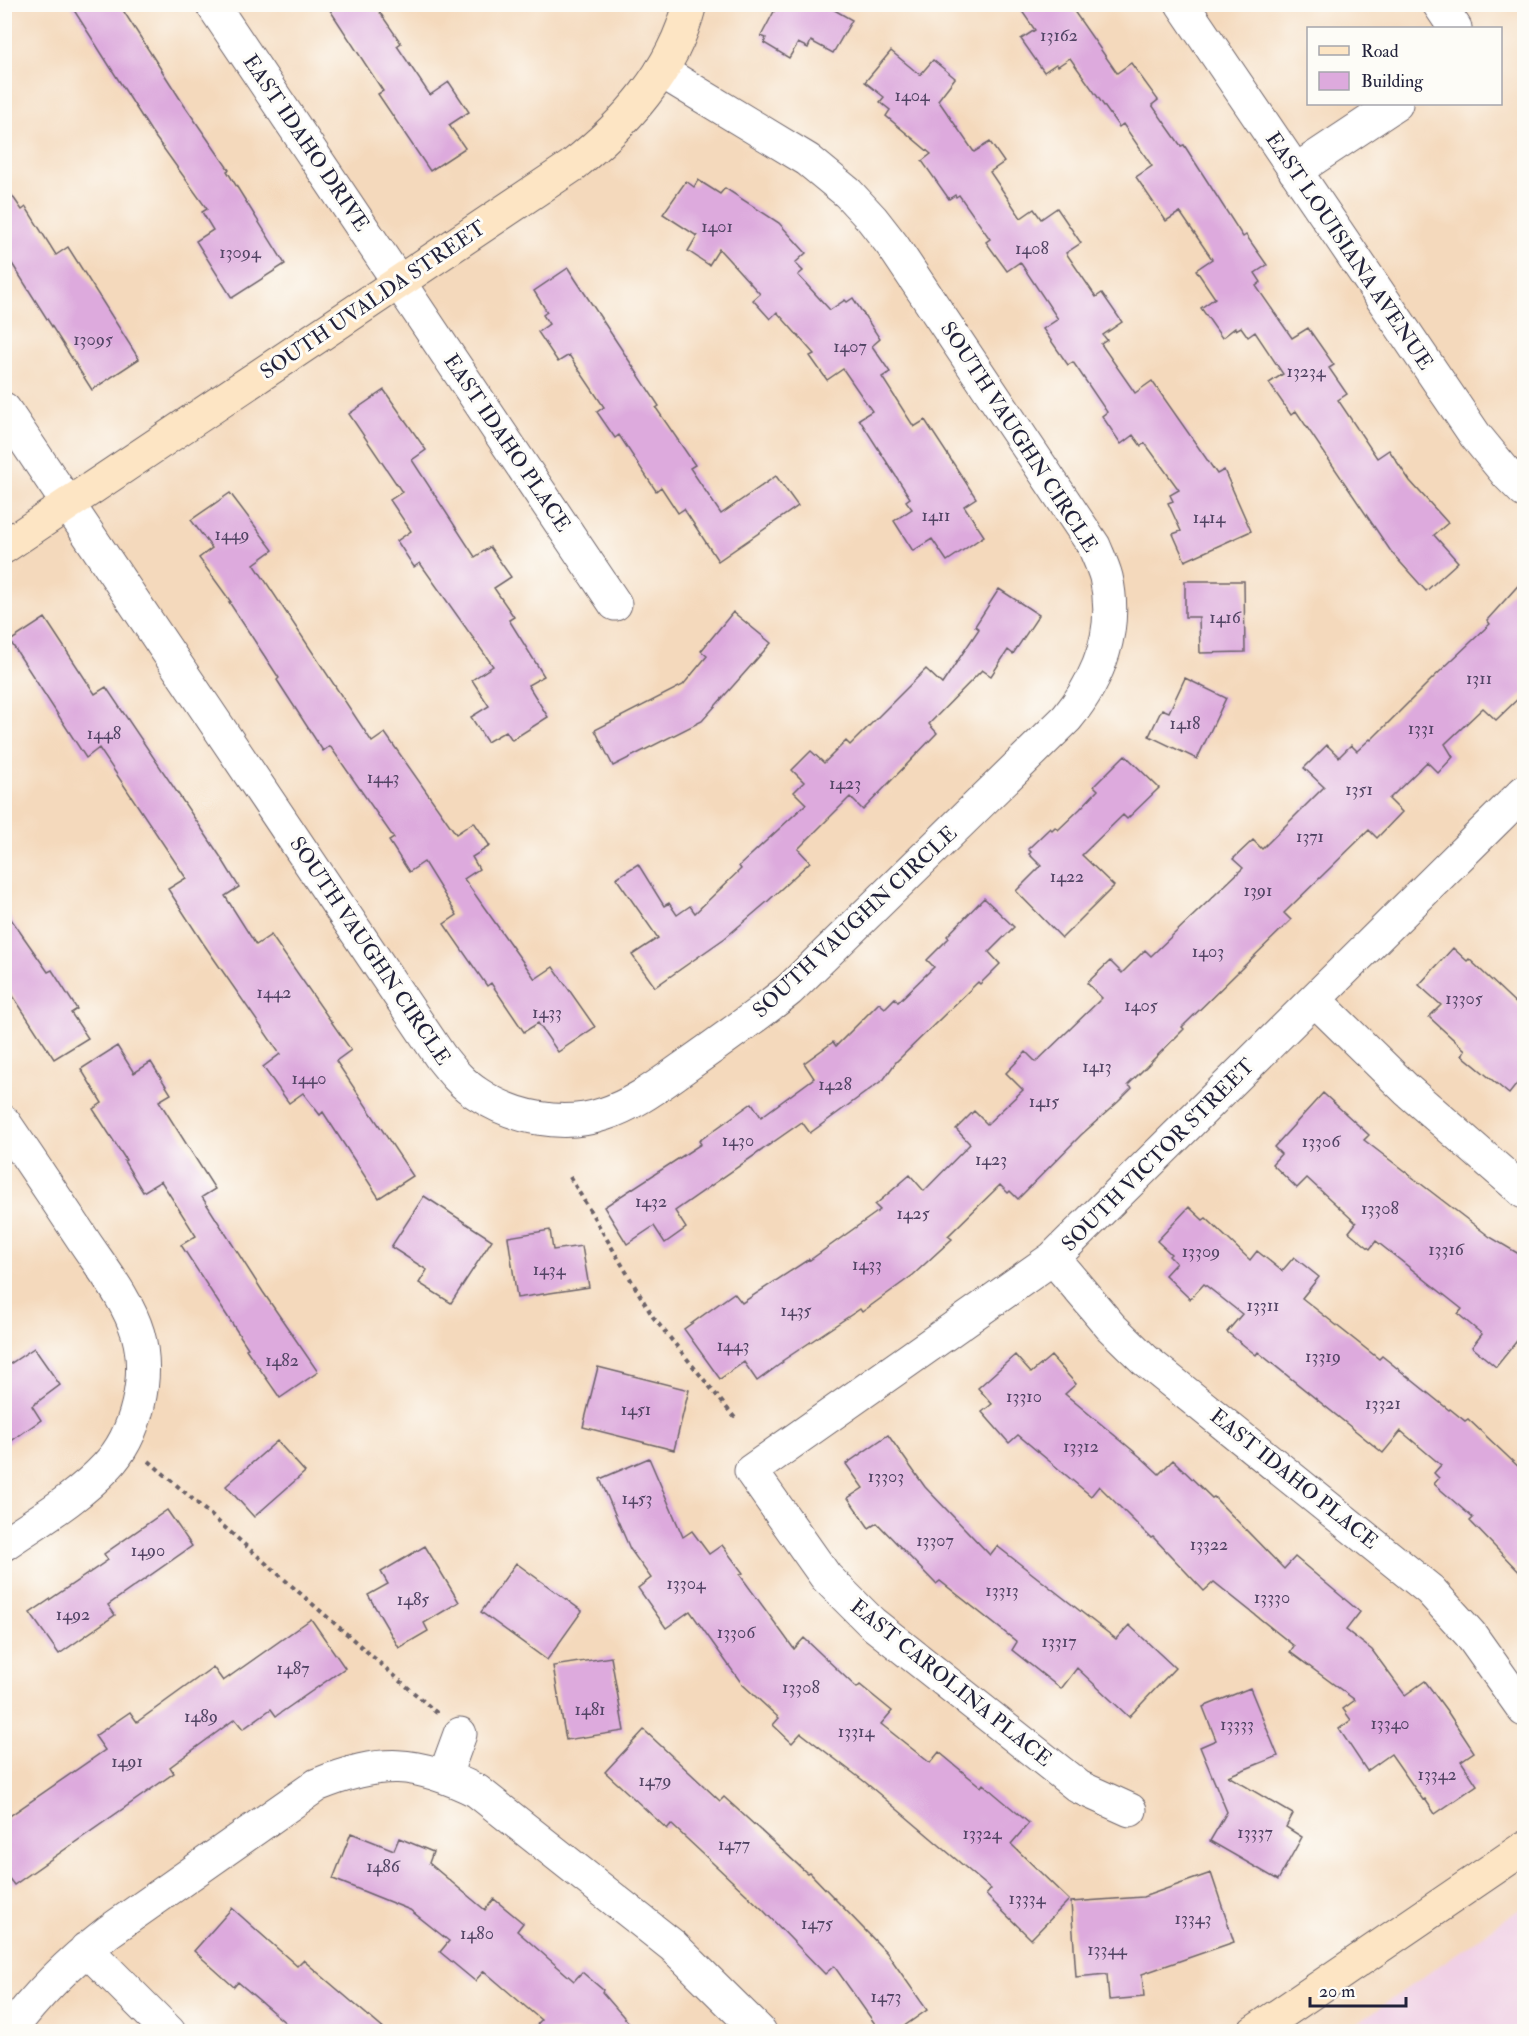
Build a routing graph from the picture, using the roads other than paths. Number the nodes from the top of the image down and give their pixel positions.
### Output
1 (212, 4) edge
2 (690, 4) edge
3 (1182, 4) edge
4 (1439, 4) edge
5 (1454, 27) edge
6 (661, 71) junction
7 (1394, 105) edge
8 (1295, 171) junction
9 (399, 282) junction
10 (4, 409) edge
11 (1519, 474) edge
12 (68, 504) junction
13 (4, 547) edge
14 (615, 604) dead end
15 (1524, 792) edge
16 (1315, 1000) junction
17 (4, 1122) edge
18 (1524, 1192) edge
19 (1053, 1258) junction
20 (751, 1471) joint
21 (4, 1544) edge
22 (1524, 1710) edge
23 (460, 1734) dead end
24 (445, 1775) junction
25 (1130, 1810) dead end
26 (1524, 1848) edge
27 (86, 1949) junction
28 (9, 2031) edge
29 (169, 2031) edge
30 (760, 2031) edge
31 (1254, 2031) edge

1 - 9 street, EAST IDAHO DRIVE
2 - 6 street, SOUTH UVALDA STREET
3 - 8 street, EAST LOUISIANA AVENUE
4 - 5 street
6 - 9 street, SOUTH UVALDA STREET
6 - 12 street, SOUTH VAUGHN CIRCLE
7 - 8 street
8 - 11 street, EAST LOUISIANA AVENUE
9 - 12 street, SOUTH UVALDA STREET
9 - 14 street, EAST IDAHO PLACE
10 - 12 street, SOUTH VAUGHN CIRCLE
12 - 13 street, SOUTH UVALDA STREET
15 - 16 street, SOUTH VICTOR STREET
16 - 18 street
16 - 19 street, SOUTH VICTOR STREET
17 - 21 street
19 - 20 street, SOUTH VICTOR STREET
19 - 22 street, EAST IDAHO PLACE
20 - 25 street, EAST CAROLINA PLACE
23 - 24 street
24 - 27 street
24 - 30 street
26 - 31 street
27 - 28 street
27 - 29 street

